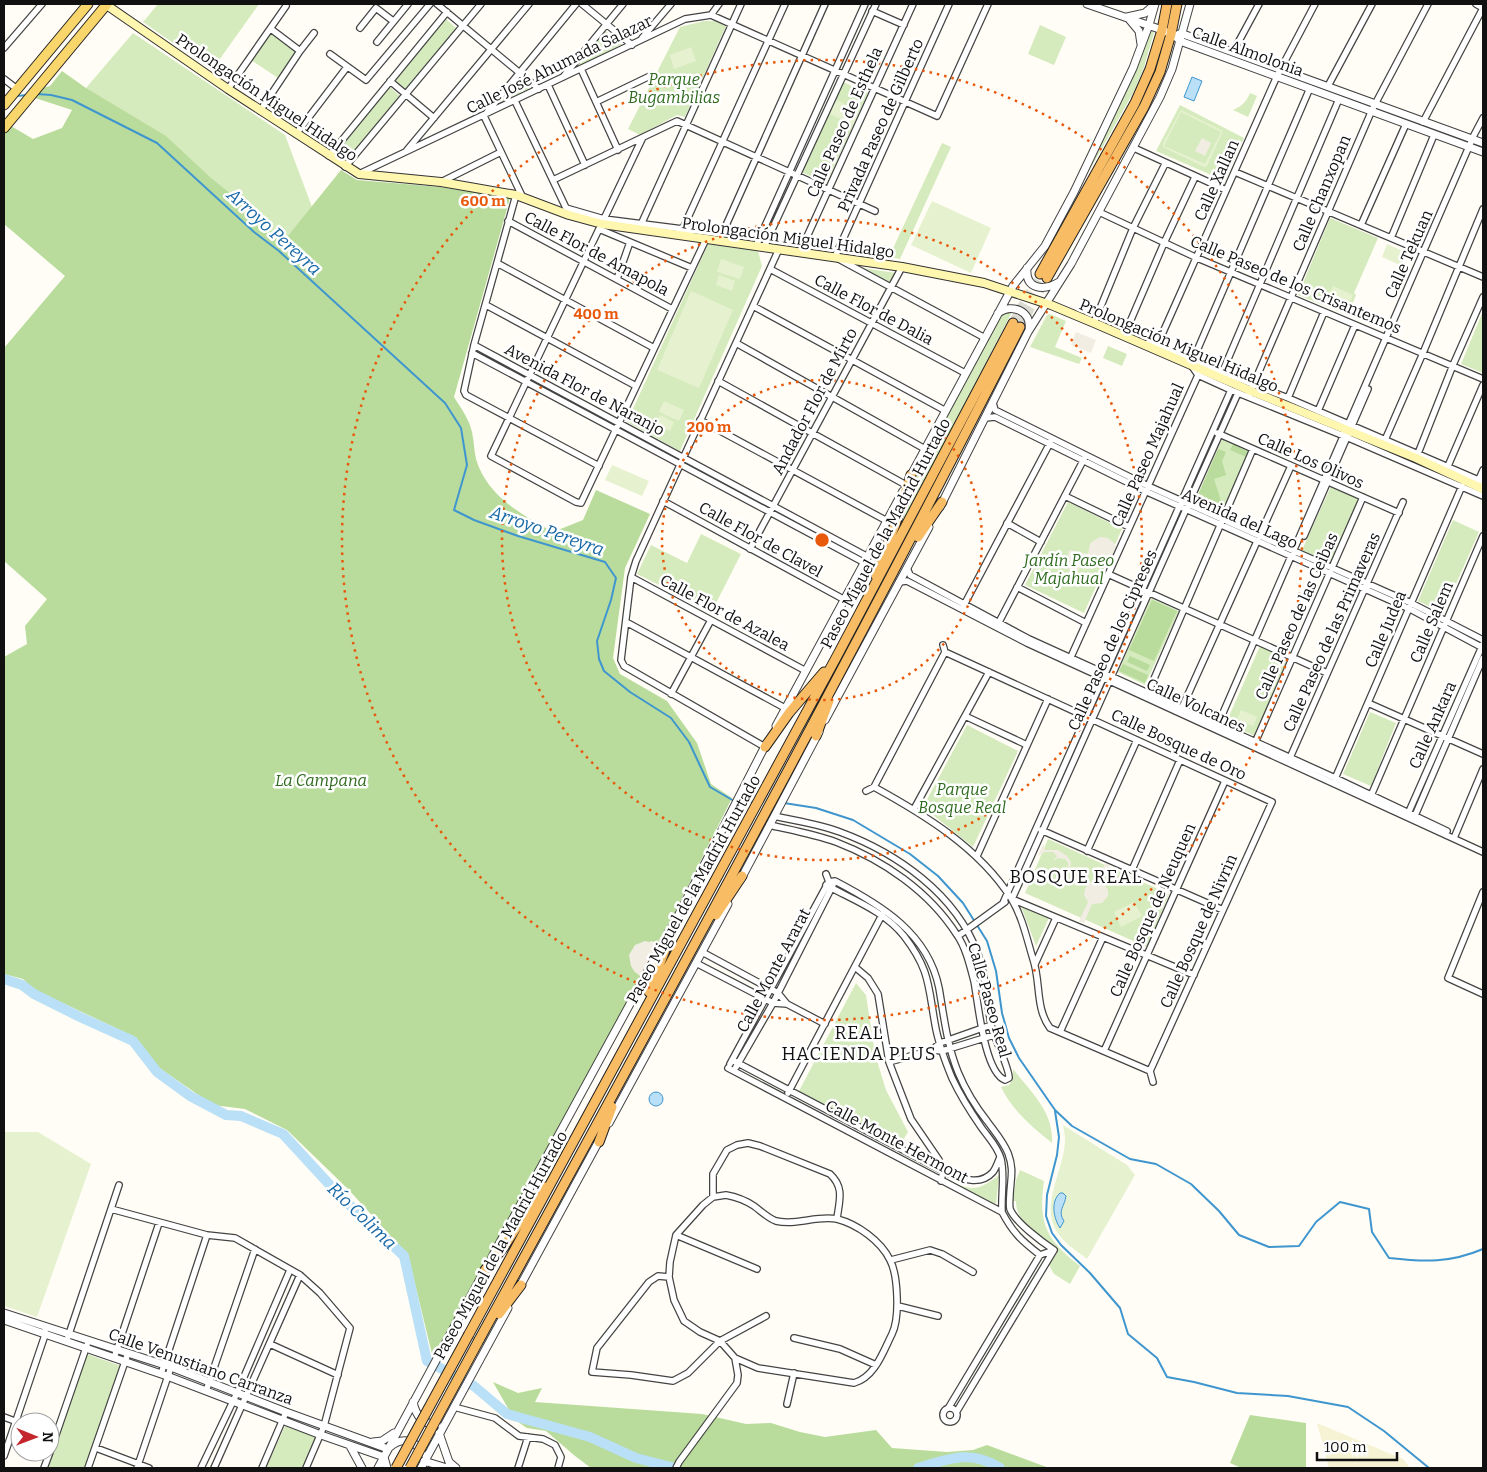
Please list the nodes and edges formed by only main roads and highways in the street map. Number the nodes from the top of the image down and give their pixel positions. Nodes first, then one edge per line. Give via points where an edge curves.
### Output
1 (88, 4) edge
2 (106, 4) edge
3 (1167, 4) edge
4 (1177, 4) edge
5 (4, 105) edge
6 (4, 128) edge
7 (911, 475) road end
8 (1483, 489) edge
9 (942, 502) road end
10 (903, 565) junction
11 (875, 585) junction
12 (837, 656) junction
13 (839, 672) junction
14 (816, 736) road end
15 (765, 747) road end
16 (742, 876) road end
17 (669, 933) road end
18 (689, 954) junction
19 (645, 1009) junction
20 (622, 1080) junction
21 (599, 1142) road end
22 (558, 1172) junction
23 (485, 1270) road end
24 (520, 1285) road end
25 (479, 1340) junction
26 (396, 1468) edge
27 (410, 1468) edge

1 - 5 main road
2 - 6 main road
2 - 8 main road, Prolongación Miguel Hidalgo via 228,90 359,174 441,182 519,196 602,224 681,232 706,239 720,238 984,283 1046,303 1156,348 1192,363 1199,372 1417,456
3 - 4 highway via 1150,69 1135,103 1044,276 1144,107 1173,34
7 - 11 highway via 877,570
9 - 10 highway
10 - 11 highway, Paseo Miguel de la Madrid Hurtado via 1020,327
10 - 13 highway, Paseo Miguel de la Madrid Hurtado
11 - 12 highway, Paseo Miguel de la Madrid Hurtado
12 - 15 highway
12 - 19 highway, Paseo Miguel de la Madrid Hurtado
13 - 14 highway
13 - 18 highway, Paseo Miguel de la Madrid Hurtado
16 - 18 highway
17 - 19 highway
18 - 20 highway, Paseo Miguel de la Madrid Hurtado
19 - 22 highway, Paseo Miguel de la Madrid Hurtado
20 - 21 highway
20 - 25 highway, Paseo Miguel de la Madrid Hurtado
22 - 23 highway
22 - 26 highway, Paseo Miguel de la Madrid Hurtado, bridge
24 - 25 highway
25 - 27 highway, Paseo Miguel de la Madrid Hurtado, bridge

